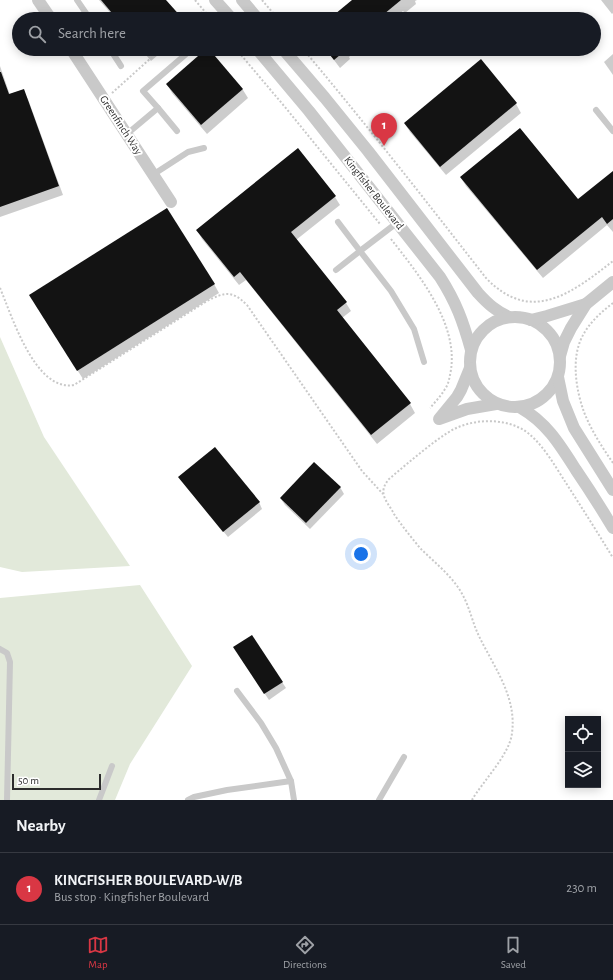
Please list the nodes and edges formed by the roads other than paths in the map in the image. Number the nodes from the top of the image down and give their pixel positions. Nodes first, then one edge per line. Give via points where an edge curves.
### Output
1 (38, 0) edge
2 (77, 0) edge
3 (215, 0) edge
4 (242, 0) edge
5 (46, 12) edge
6 (85, 12) edge
7 (226, 12) edge
8 (252, 12) edge
9 (76, 56) edge
10 (115, 56) edge
11 (184, 56) edge
12 (263, 56) edge
13 (289, 56) edge
14 (121, 66) dead end
15 (158, 108) junction
16 (596, 110) dead end
17 (177, 131) dead end
18 (613, 131) edge
19 (127, 134) junction
20 (204, 148) dead end
21 (154, 174) junction
22 (171, 202) dead end
23 (338, 222) dead end
24 (398, 222) junction
25 (360, 251) junction
26 (336, 270) dead end
27 (613, 282) edge
28 (586, 304) junction
29 (509, 317) junction
30 (531, 320) junction
31 (471, 350) junction
32 (560, 356) junction
33 (424, 362) dead end
34 (470, 368) junction
35 (558, 377) junction
36 (496, 404) junction
37 (521, 408) junction
38 (613, 490) edge
39 (613, 528) edge
40 (0, 649) edge
41 (237, 691) dead end
42 (404, 757) dead end
43 (112, 766) dead end
44 (291, 781) junction
45 (7, 800) edge
46 (100, 800) edge
47 (188, 800) edge
48 (294, 800) edge
49 (379, 800) edge

1 - 5 street
2 - 6 lane
3 - 7 street
4 - 8 street
9 - 19 street, Greenfinch Way
10 - 14 lane
11 - 15 lane via 143,90
12 - 24 street, Kingfisher Boulevard
13 - 29 street, Kingfisher Boulevard via 368,151 478,293 489,305
15 - 17 lane
15 - 19 lane
16 - 18 lane
19 - 21 street, Greenfinch Way
20 - 21 lane via 188,152
21 - 22 street, Greenfinch Way
23 - 25 lane
24 - 25 lane
24 - 31 street, Kingfisher Boulevard via 449,291 464,324
25 - 26 lane
25 - 33 lane via 391,291 414,329
27 - 28 street
28 - 30 street
28 - 32 street via 571,328
29 - 30 street
29 - 31 street via 490,324 475,340
30 - 32 street via 548,331
31 - 34 street
32 - 35 street
34 - 36 street via 481,393
34 - 36 street via 457,397 439,419 467,409
35 - 37 street via 551,390 540,400
35 - 38 street via 563,401 574,428
36 - 37 street
37 - 39 street via 545,426
40 - 45 lane via 7,653 10,662
41 - 44 lane via 276,748
42 - 49 lane
43 - 46 lane
44 - 47 lane via 227,790
44 - 48 lane

